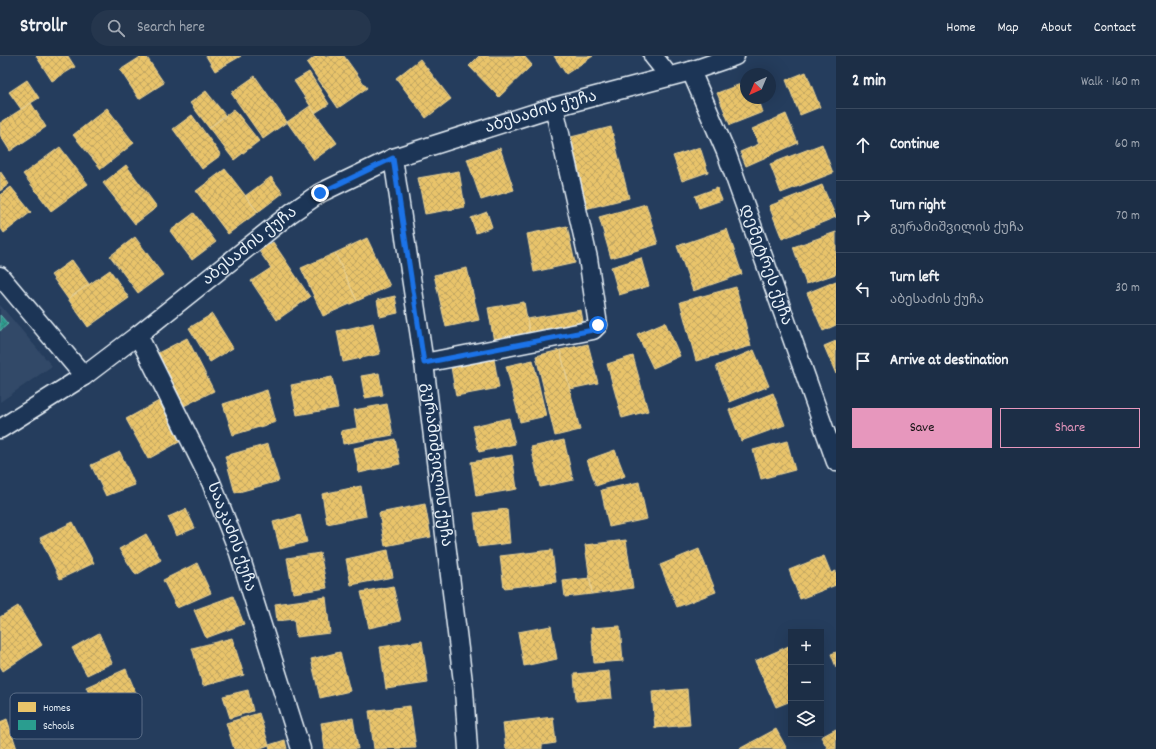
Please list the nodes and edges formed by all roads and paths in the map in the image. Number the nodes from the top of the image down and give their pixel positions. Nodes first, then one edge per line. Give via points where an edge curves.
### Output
1 (653, 56) edge
2 (735, 56) edge
3 (691, 71) junction
4 (669, 76) junction
5 (554, 107) junction
6 (393, 158) junction
7 (0, 276) edge
8 (138, 336) junction
9 (424, 363) junction
10 (84, 376) junction
11 (0, 429) edge
12 (836, 462) edge
13 (301, 749) edge
14 (468, 749) edge

1 - 4 street
2 - 3 street, აბესაძის ქუჩა
3 - 4 street, აბესაძის ქუჩა
3 - 12 street, დემეტრეს ქუჩა via 726,152
4 - 5 street, აბესაძის ქუჩა
5 - 6 street, აბესაძის ქუჩა
5 - 9 street via 588,258 598,325 593,330
6 - 8 street, აბესაძის ქუჩა via 320,193 291,213
6 - 9 street, გურამიშვილის ქუჩა
7 - 10 street
8 - 10 street, აბესაძის ქუჩა
8 - 13 street, სააკაძის ქუჩა via 211,482 239,553
9 - 14 street, გურამიშვილის ქუჩა via 464,690
10 - 11 street, აბესაძის ქუჩა

